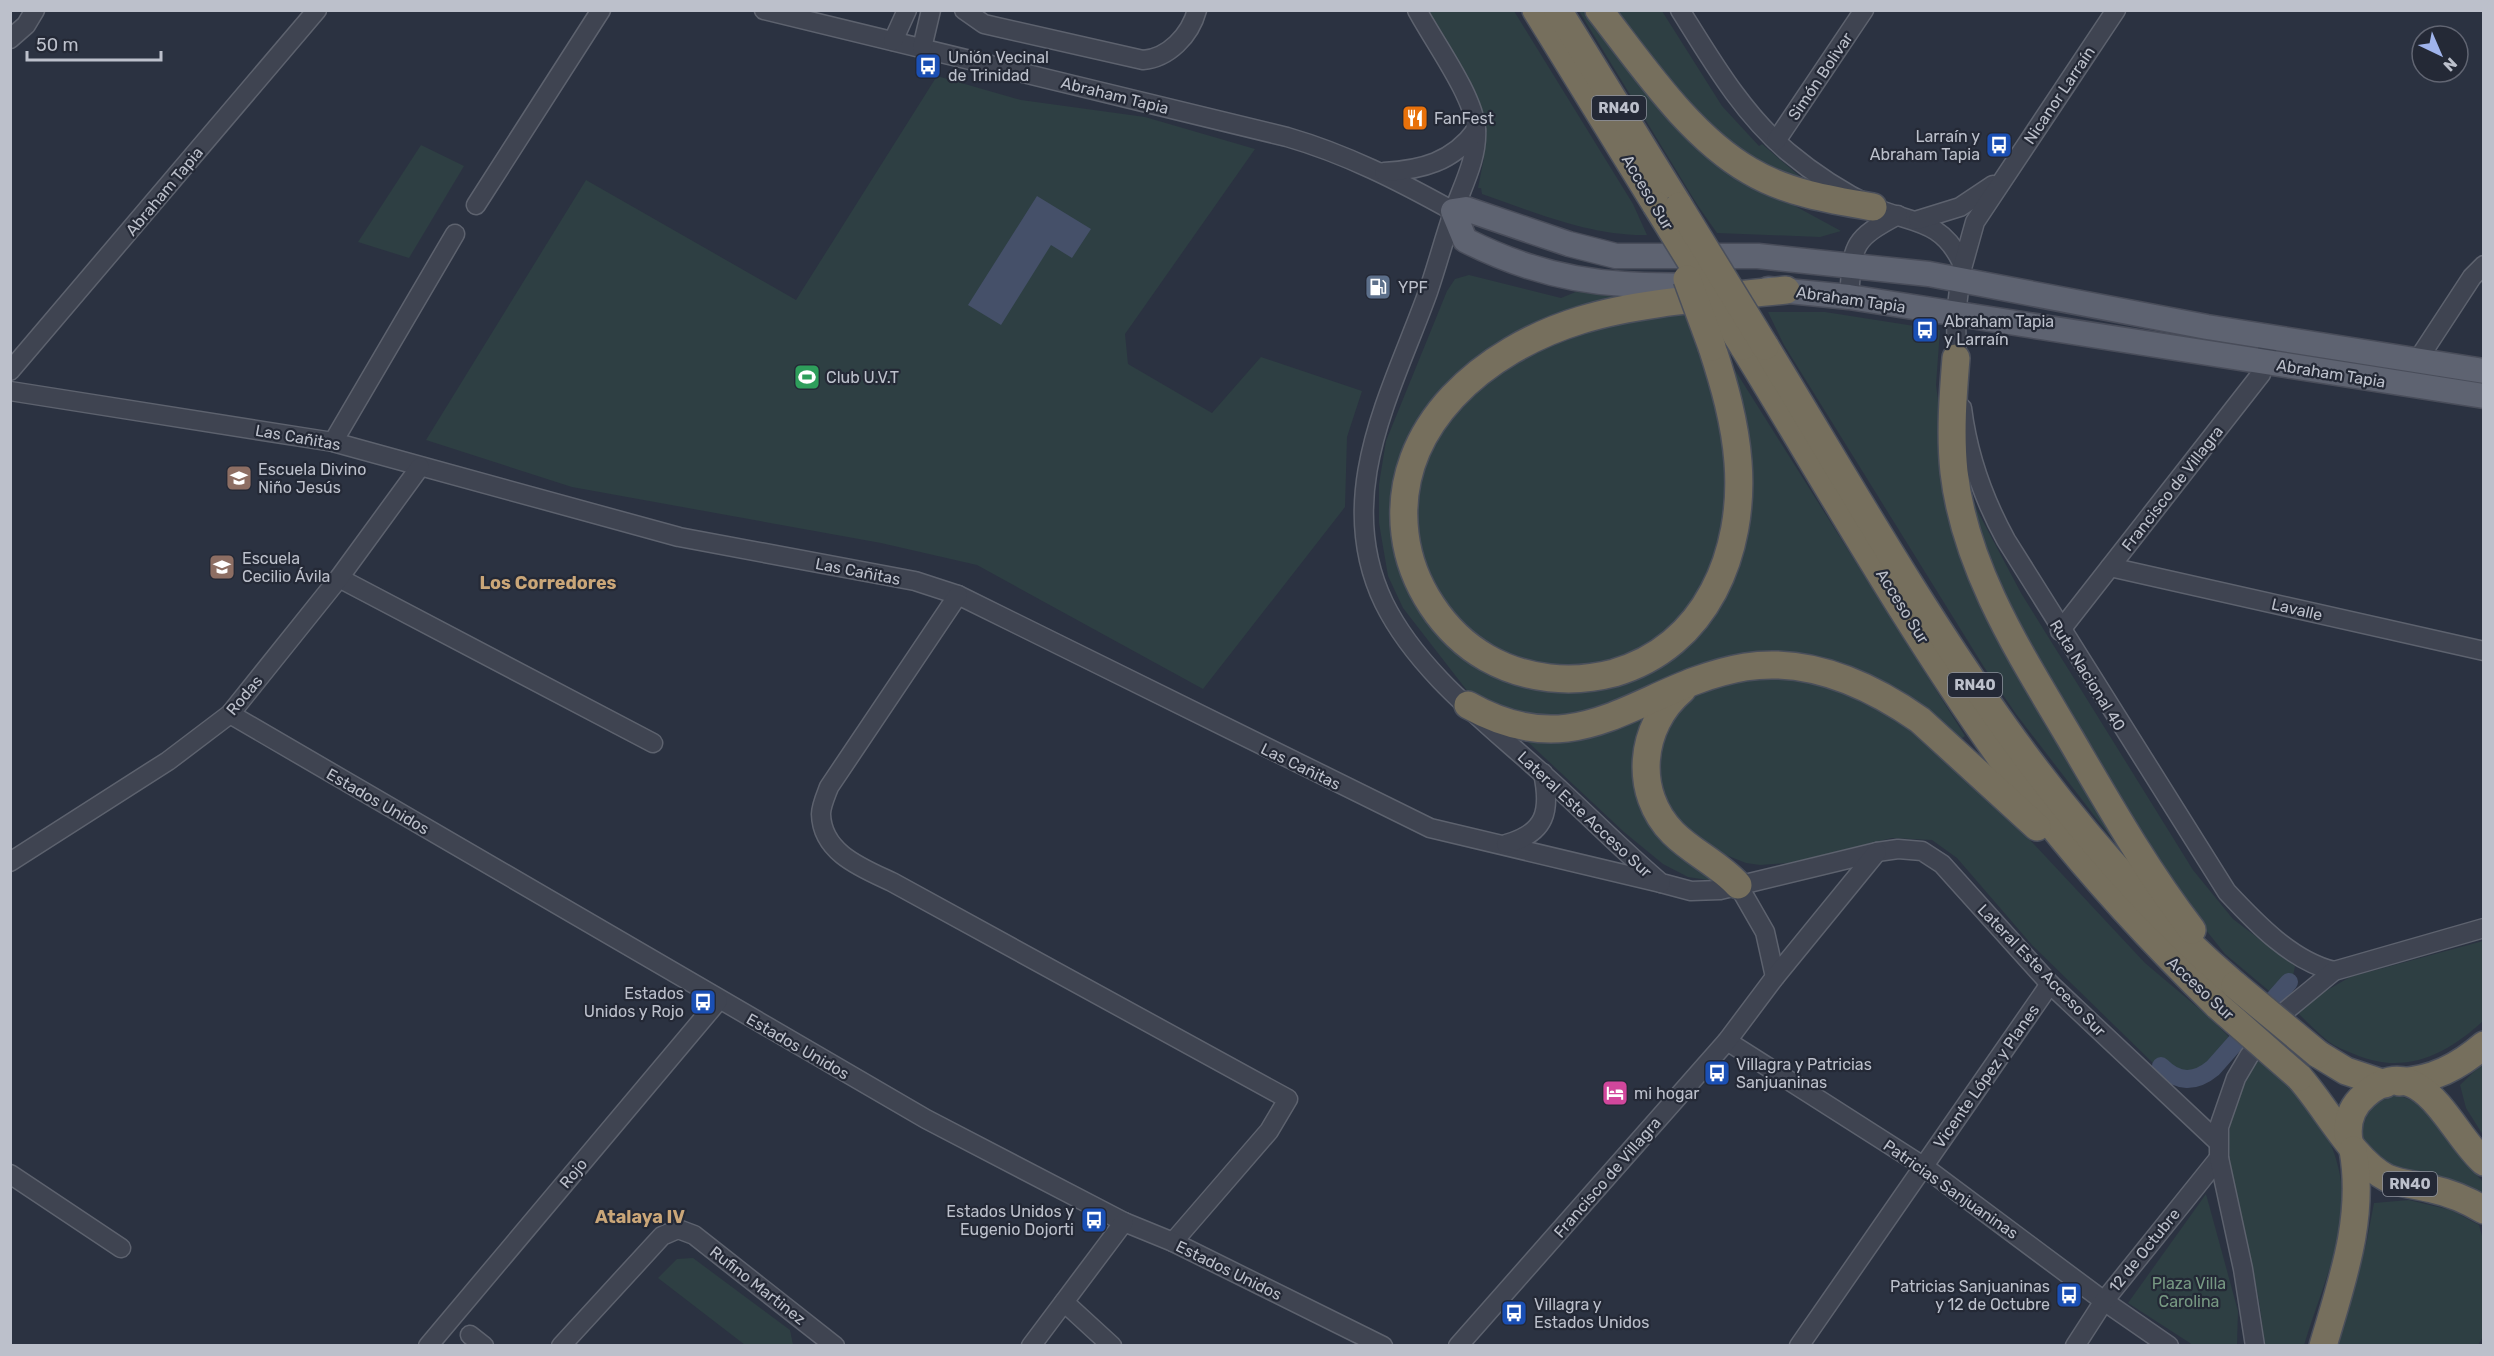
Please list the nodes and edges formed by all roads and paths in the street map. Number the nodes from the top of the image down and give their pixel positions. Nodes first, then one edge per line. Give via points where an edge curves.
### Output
1 (35, 10) edge
2 (317, 10) edge
3 (601, 10) edge
4 (764, 10) edge
5 (907, 10) edge
6 (931, 10) edge
7 (964, 10) edge
8 (1197, 10) edge
9 (1417, 10) edge
10 (1536, 10) edge
11 (1558, 10) edge
12 (1599, 10) edge
13 (1680, 10) edge
14 (1864, 10) edge
15 (2116, 10) edge
16 (10, 39) edge
17 (893, 41) junction
18 (921, 48) junction
19 (1476, 130) junction
20 (1776, 141) junction
21 (1380, 172) junction
22 (2002, 179) junction
23 (476, 205) dead end
24 (1453, 211) junction
25 (1667, 211) junction
26 (1886, 211) junction
27 (1918, 220) junction
28 (455, 234) dead end
29 (1466, 240) junction
30 (1616, 256) junction
31 (1438, 261) junction
32 (2484, 265) edge
33 (1851, 267) junction
34 (1961, 272) junction
35 (1786, 290) junction
36 (1849, 297) junction
37 (1956, 315) junction
38 (2270, 338) junction
39 (1754, 346) junction
40 (1956, 358) junction
41 (2417, 361) junction
42 (2264, 362) junction
43 (10, 371) edge
44 (2484, 371) edge
45 (10, 391) edge
46 (2484, 396) edge
47 (333, 442) junction
48 (420, 467) junction
49 (2110, 567) junction
50 (339, 578) junction
51 (958, 595) junction
52 (2060, 631) junction
53 (2484, 651) edge
54 (1690, 683) junction
55 (1468, 705) junction
56 (230, 714) junction
57 (653, 743) dead end
58 (1543, 773) junction
59 (1506, 844) junction
60 (1877, 852) junction
61 (10, 862) edge
62 (1661, 884) junction
63 (1738, 885) junction
64 (2136, 925) junction
65 (2481, 930) edge
66 (2334, 971) junction
67 (1774, 976) junction
68 (2050, 984) junction
69 (2235, 985) junction
70 (718, 1001) junction
71 (1727, 1041) junction
72 (2484, 1045) edge
73 (2391, 1083) junction
74 (2351, 1145) junction
75 (2218, 1150) junction
76 (2484, 1162) edge
77 (1923, 1166) junction
78 (10, 1174) edge
79 (2484, 1210) edge
80 (1124, 1222) junction
81 (1173, 1242) junction
82 (121, 1248) dead end
83 (2104, 1300) junction
84 (1064, 1302) junction
85 (816, 1340) edge
86 (428, 1346) edge
87 (561, 1346) edge
88 (835, 1346) edge
89 (1031, 1346) edge
90 (1112, 1346) edge
91 (1383, 1346) edge
92 (1458, 1346) edge
93 (1799, 1346) edge
94 (2075, 1346) edge
95 (2169, 1346) edge
96 (2255, 1346) edge
97 (2323, 1346) edge

1 - 16 street
2 - 43 street, Abraham Tapia
3 - 23 street
4 - 17 street, Abraham Tapia
5 - 17 street
6 - 18 street
7 - 8 street via 984,24 1143,60 1168,53
9 - 19 street, Lateral Este Acceso Sur via 1470,105
10 - 25 highway, Acceso Sur / RN40
11 - 25 highway, Acceso Sur / RN40
12 - 26 highway via 1660,89 1705,135 1750,171 1788,188
13 - 20 street via 1740,103
14 - 20 street, Simón Bolivar
15 - 22 street, Nicanor Larraín
17 - 18 street, Abraham Tapia
18 - 21 street, Abraham Tapia via 1287,137 1329,149
19 - 21 street via 1465,144 1440,161 1414,170
19 - 24 street, Lateral Este Acceso Sur via 1469,169
20 - 26 street via 1819,174
21 - 24 street, Abraham Tapia
22 - 27 street, Nicanor Larraín via 1960,207
22 - 34 street, Nicanor Larraín via 1975,222
24 - 29 main road
24 - 30 main road, Abraham Tapia via 1466,209
24 - 31 street, Lateral Este Acceso Sur
25 - 35 highway, bridge via 1712,347 1732,418 1739,479 1735,535 1715,593 1678,637 1647,659 1624,669 1581,679 1560,679 1521,673 1487,658 1460,638 1436,611 1418,580 1406,544 1406,487 1415,453 1434,418 1450,399 1498,359 1582,319 1675,303
25 - 39 highway, Acceso Sur / RN40, bridge
26 - 27 street
26 - 33 street via 1858,241
27 - 34 street via 1952,246
28 - 47 street
29 - 30 main road via 1481,235 1495,237 1560,257
29 - 31 street
29 - 35 main road, Abraham Tapia via 1532,268 1563,276 1626,285
30 - 33 main road, Abraham Tapia via 1758,256
31 - 55 street, Lateral Este Acceso Sur via 1372,441 1364,496 1366,529 1376,581 1394,621
32 - 41 street
33 - 34 main road, Abraham Tapia
33 - 36 street
34 - 37 street, Nicanor Larraín
34 - 38 main road, Abraham Tapia
35 - 36 main road, Abraham Tapia
36 - 37 main road, Abraham Tapia
37 - 40 street, Ruta Nacional 40
37 - 42 main road, Abraham Tapia
38 - 41 main road, Abraham Tapia
38 - 42 street, Francisco de Villagra
39 - 64 highway, Acceso Sur / RN40 via 1903,607 2003,760
39 - 69 highway, Acceso Sur / RN40 via 2019,749 2121,874 2184,940
40 - 52 street, Ruta Nacional 40 via 1964,425 1982,490 2006,540
40 - 69 highway via 1954,473 1974,549 1997,610 2143,859
41 - 44 main road, Abraham Tapia
42 - 46 main road, Abraham Tapia
42 - 49 street, Francisco de Villagra via 2262,374
45 - 47 street, Las Cañitas
47 - 48 street, Las Cañitas
48 - 50 street, Rodas
48 - 51 street, Las Cañitas via 679,537 915,581
49 - 52 street, Francisco de Villagra
49 - 53 street, Lavalle
50 - 56 street, Rodas
50 - 57 street
51 - 59 street, Las Cañitas via 1430,828
51 - 81 street via 829,787 821,812 824,831 852,863 1288,1099 1269,1131
52 - 66 street, Ruta Nacional 40 via 2227,892 2277,939 2310,962
54 - 55 highway via 1611,719 1576,728 1539,728 1505,722
54 - 63 highway via 1667,706 1652,732 1647,750 1647,786 1672,832 1721,867
54 - 64 highway via 1747,667 1784,666 1832,675 1890,701 1947,742
55 - 58 street, Lateral Este Acceso Sur
56 - 61 street, Rodas via 168,761
56 - 70 street, Estados Unidos
58 - 59 street via 1547,803 1541,823 1528,836
58 - 62 street, Lateral Este Acceso Sur
59 - 62 street, Las Cañitas
60 - 63 street, Lateral Este Acceso Sur
60 - 67 street, Francisco de Villagra
60 - 68 street, Lateral Este Acceso Sur via 1910,849 1934,857
62 - 63 street, Lateral Este Acceso Sur via 1704,891
63 - 67 street via 1765,932
64 - 74 highway, Acceso Sur / RN40, bridge via 2218,1006 2299,1077
65 - 66 street
66 - 75 street via 2283,1013 2249,1056 2226,1102
67 - 71 street, Francisco de Villagra
68 - 75 street, Lateral Este Acceso Sur
68 - 77 street, Vicente López y Planes
69 - 73 highway, Acceso Sur / RN40, bridge via 2318,1054 2346,1071
70 - 80 street, Estados Unidos via 926,1119
70 - 86 street, Rojo
71 - 77 street, Patricias Sanjuaninas
71 - 92 street, Francisco de Villagra
72 - 73 highway via 2449,1070 2426,1079
73 - 74 highway via 2363,1096 2354,1108 2349,1120
73 - 76 highway, Acceso Sur / RN40 via 2416,1085 2433,1097 2465,1143
74 - 79 highway, Acceso Sur / RN40 via 2370,1167 2389,1179 2449,1193
74 - 97 highway via 2357,1194 2354,1232
75 - 83 street, 12 de Octubre
75 - 96 street
77 - 83 street, Patricias Sanjuaninas
77 - 93 street, Vicente López y Planes
78 - 82 street
80 - 81 street, Estados Unidos
80 - 84 street
81 - 91 street, Estados Unidos
83 - 94 street, 12 de Octubre
83 - 95 street, Patricias Sanjuaninas
84 - 89 street
84 - 90 street
85 - 87 street, Rufino Martinez via 694,1235 678,1229 662,1236
85 - 88 street, Rufino Martinez

